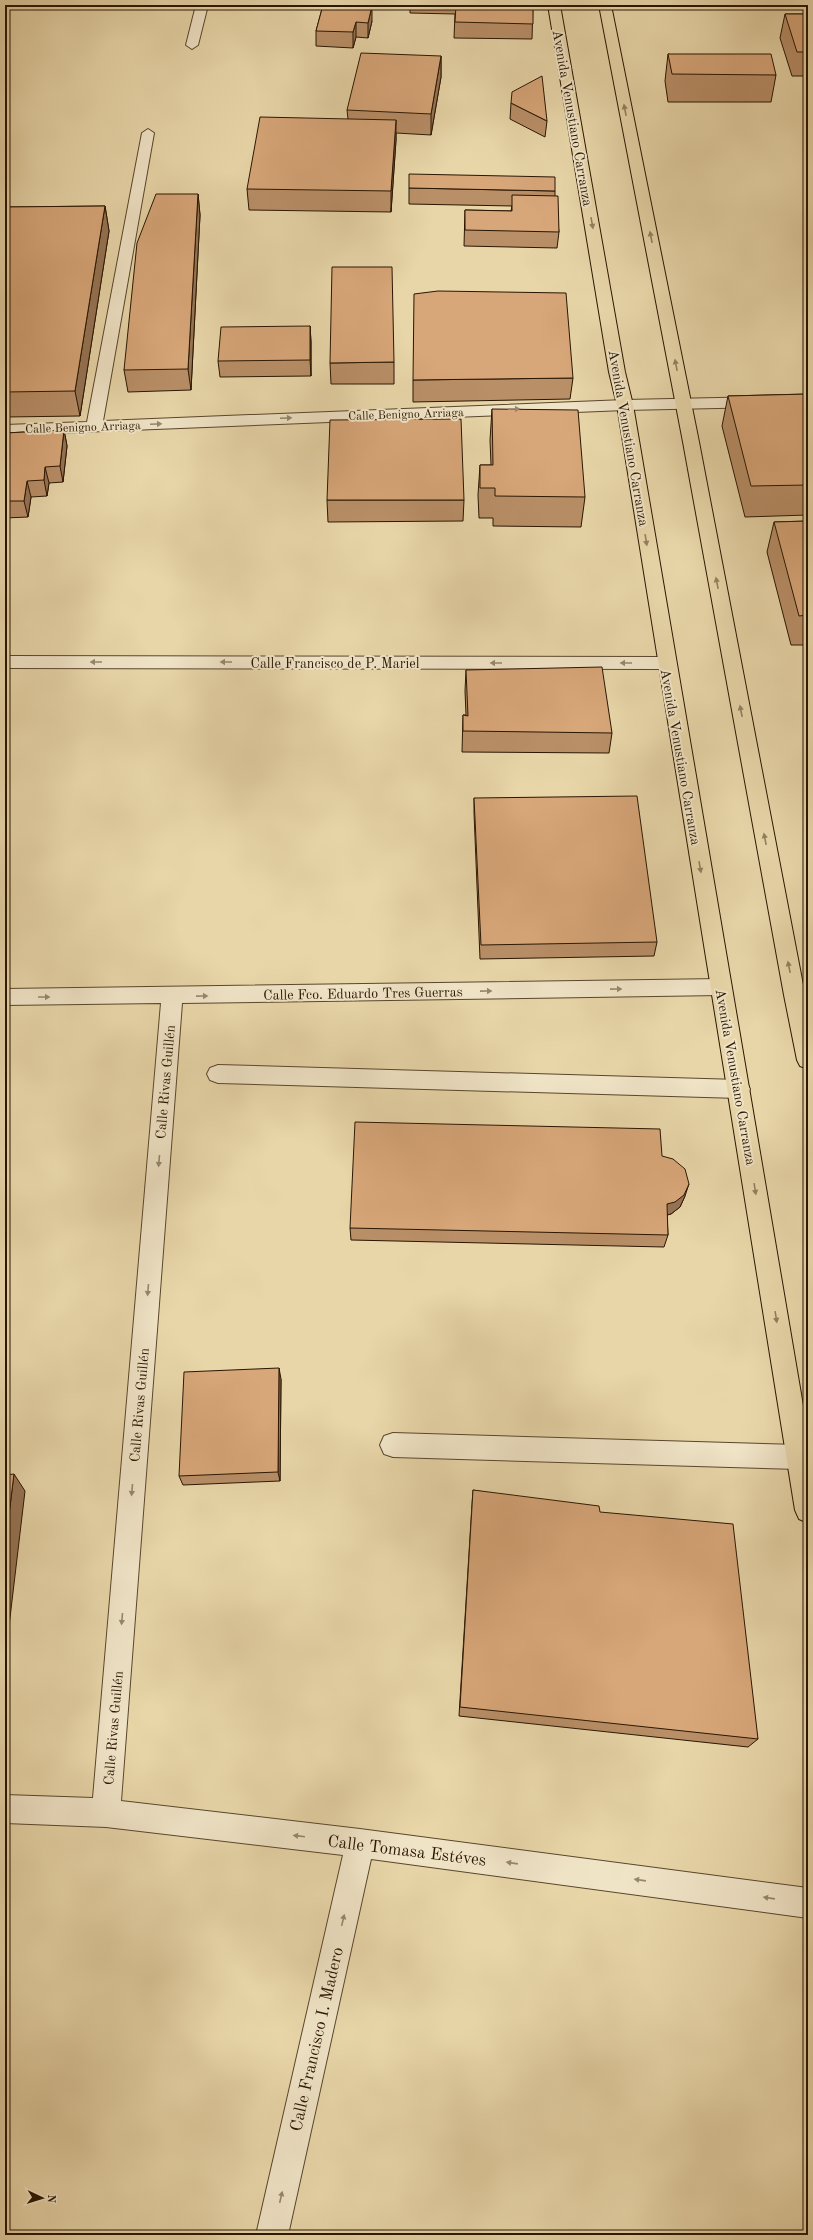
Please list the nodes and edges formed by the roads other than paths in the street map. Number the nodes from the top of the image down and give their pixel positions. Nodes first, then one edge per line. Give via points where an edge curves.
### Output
1 (202, 5) edge
2 (554, 5) edge
3 (605, 5) edge
4 (192, 45) dead end
5 (148, 134) dead end
6 (808, 401) edge
7 (683, 403) junction
8 (625, 405) junction
9 (94, 426) junction
10 (5, 430) edge
11 (5, 662) edge
12 (665, 663) junction
13 (721, 987) junction
14 (801, 995) edge
15 (172, 996) junction
16 (5, 997) edge
17 (808, 1060) edge
18 (218, 1074) dead end
19 (739, 1089) junction
20 (393, 1445) dead end
21 (799, 1457) junction
22 (808, 1510) edge
23 (5, 1809) edge
24 (106, 1813) junction
25 (360, 1843) junction
26 (808, 1903) edge
27 (272, 2235) edge

1 - 4 street
2 -> 8 main road, Avenida Venustiano Carranza via 617,372
7 -> 3 main road
5 - 9 street
6 - 7 street, Calle Benigno Arriaga
7 - 8 street, Calle Benigno Arriaga
14 -> 7 main road
9 -> 8 street, Calle Benigno Arriaga
8 -> 12 main road, Avenida Venustiano Carranza
9 - 10 street, Calle Benigno Arriaga
12 -> 11 street, Calle Francisco de P. Mariel
12 -> 13 main road, Avenida Venustiano Carranza
15 -> 13 street, Calle Fco. Eduardo Tres Guerras
13 - 19 main road, Avenida Venustiano Carranza
14 - 17 main road
16 -> 15 street, Calle Fco. Eduardo Tres Guerras
15 -> 24 street, Calle Rivas Guillén
18 - 19 street
19 -> 21 main road, Avenida Venustiano Carranza
20 - 21 street
21 - 22 main road, Avenida Venustiano Carranza
23 - 24 street, Calle Tomasa Estéves
25 -> 24 street, Calle Tomasa Estéves
26 -> 25 street, Calle Tomasa Estéves
27 -> 25 street, Calle Francisco I. Madero

